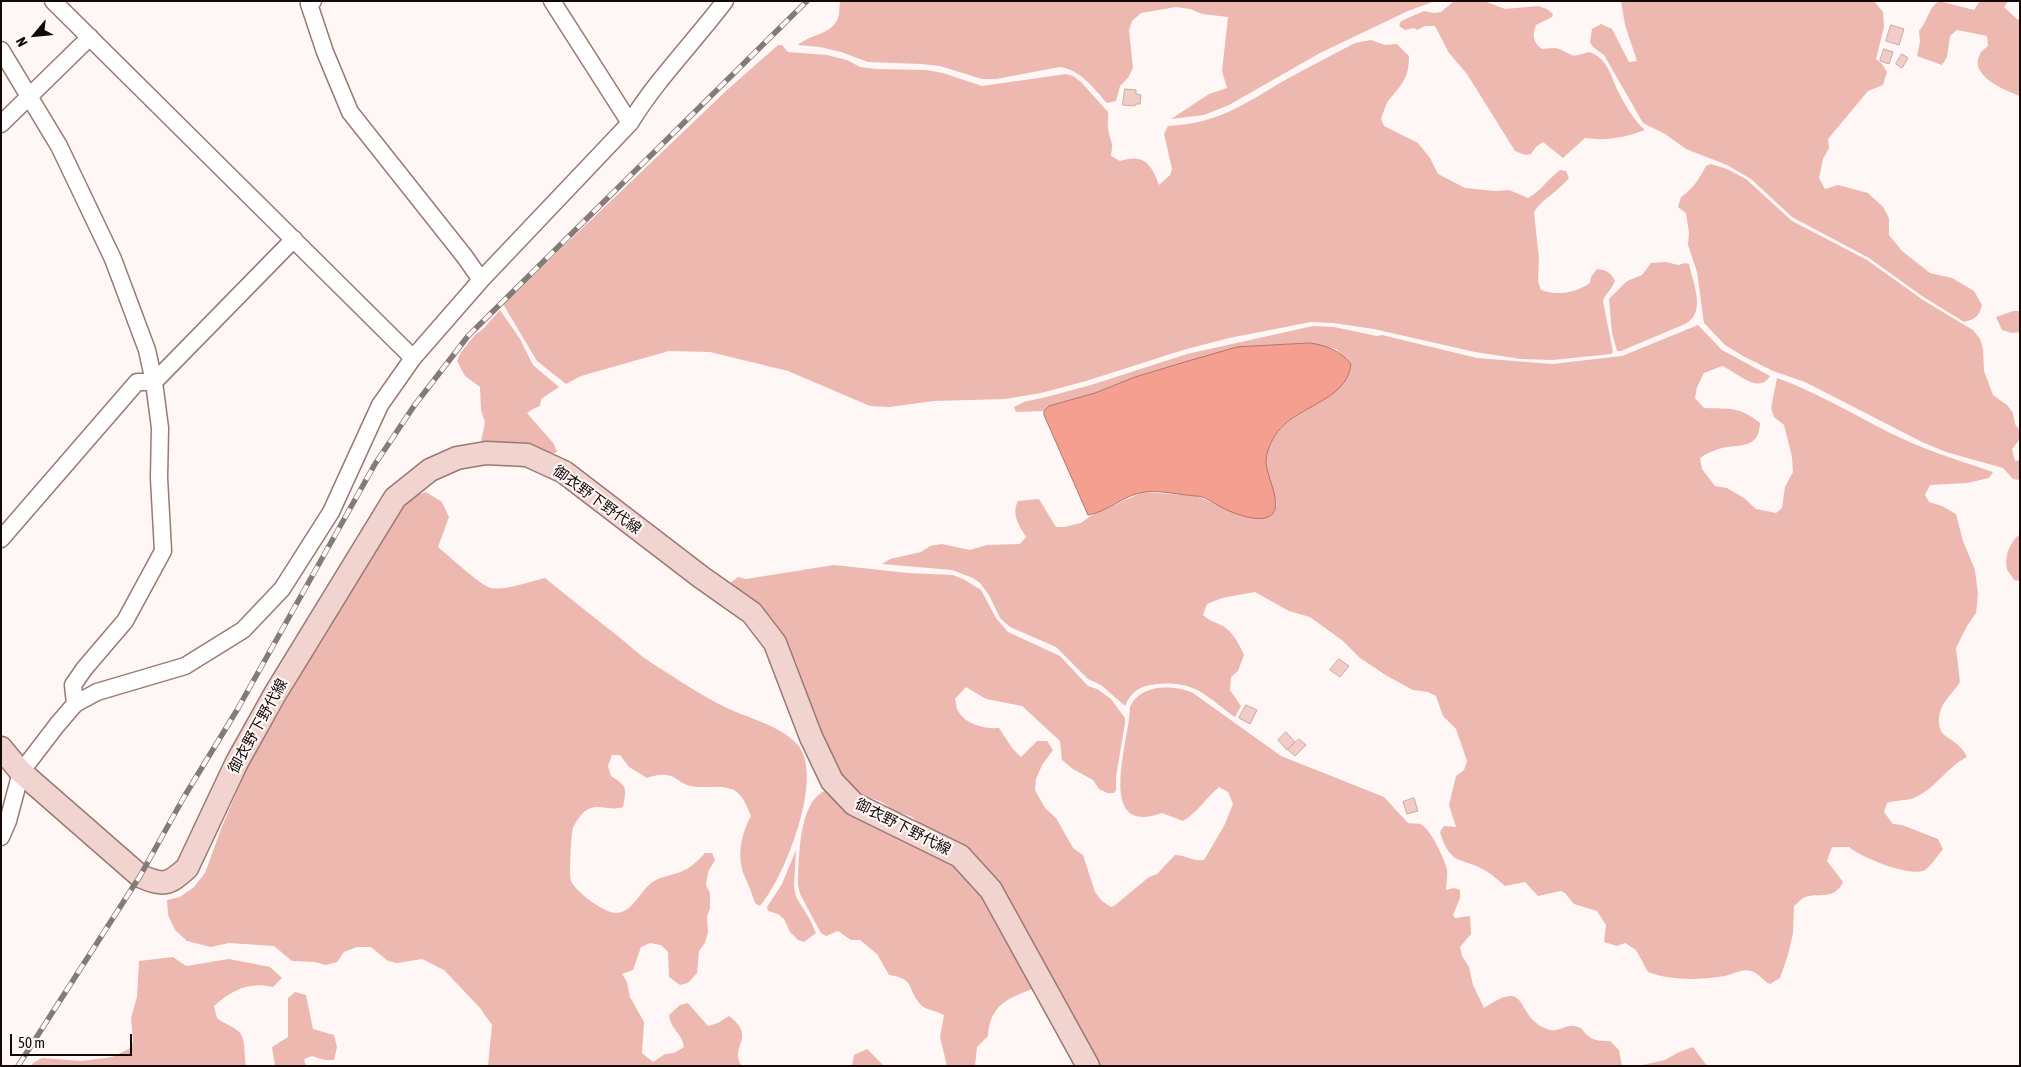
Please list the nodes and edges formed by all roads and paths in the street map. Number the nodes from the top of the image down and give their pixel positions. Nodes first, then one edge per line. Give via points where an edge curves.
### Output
1 (53, 1) edge
2 (552, 1) edge
3 (726, 1) edge
4 (309, 2) edge
5 (90, 37) junction
6 (1, 50) edge
7 (28, 96) junction
8 (630, 123) junction
9 (1, 124) edge
10 (294, 240) junction
11 (481, 280) junction
12 (413, 358) junction
13 (154, 382) junction
14 (1, 539) edge
15 (75, 704) junction
16 (1, 748) edge
17 (21, 772) junction
18 (1, 836) edge
19 (1088, 1066) edge

1 - 5 street
2 - 8 street
3 - 8 street via 647,96
4 - 11 street via 324,52 350,112
5 - 7 street
5 - 10 street
6 - 7 street
7 - 9 street
7 - 13 street via 58,146 113,259 148,350
8 - 11 street
10 - 12 street
10 - 13 street
11 - 12 street
12 - 15 street via 380,405 331,512 282,589 243,630 185,666 97,692
13 - 14 street via 137,382
13 - 15 street via 160,428 163,551 125,621 73,685
15 - 17 street
16 - 17 main road, 御衣野下野代線
17 - 18 street via 8,822
17 - 19 main road, 御衣野下野代線 via 140,876 156,882 172,881 187,868 237,762 275,694 395,498 430,470 457,458 486,453 527,455 564,472 752,613 775,644 810,737 832,781 854,804 960,856 991,890

